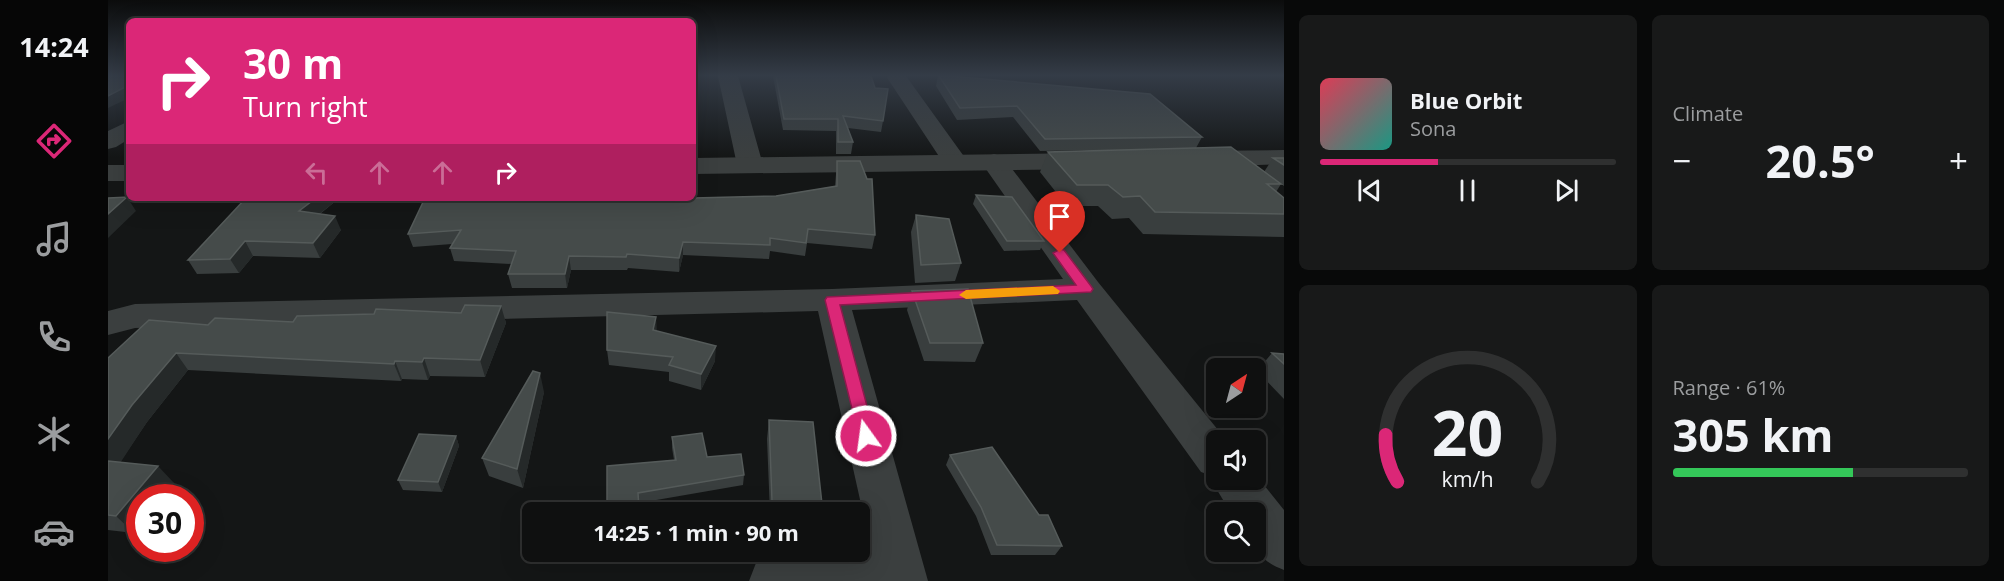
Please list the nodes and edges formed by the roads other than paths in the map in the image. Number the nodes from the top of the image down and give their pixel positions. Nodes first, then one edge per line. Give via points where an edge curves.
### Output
1 (735, 103) edge
2 (915, 103) edge
3 (126, 130) edge
4 (108, 142) edge
5 (1284, 157) edge
6 (1226, 158) junction
7 (1180, 159) edge
8 (1110, 160) edge
9 (955, 162) junction
10 (994, 162) junction
11 (750, 165) junction
12 (696, 166) edge
13 (108, 173) edge
14 (126, 173) edge
15 (1259, 183) edge
16 (1086, 289) junction
17 (832, 300) junction
18 (108, 323) edge
19 (1206, 446) edge
20 (1241, 490) edge
21 (1284, 547) edge
22 (902, 576) edge
23 (774, 581) edge

1 - 11 street
2 - 9 street
3 - 4 street
5 - 6 street
6 - 7 street
6 - 15 street
8 - 10 street
9 - 10 street
9 - 11 street
10 - 16 street
11 - 12 street
13 - 14 street
16 - 17 street
16 - 19 street
17 - 18 street via 135,316
17 - 22 street
20 - 21 street
22 - 23 street

